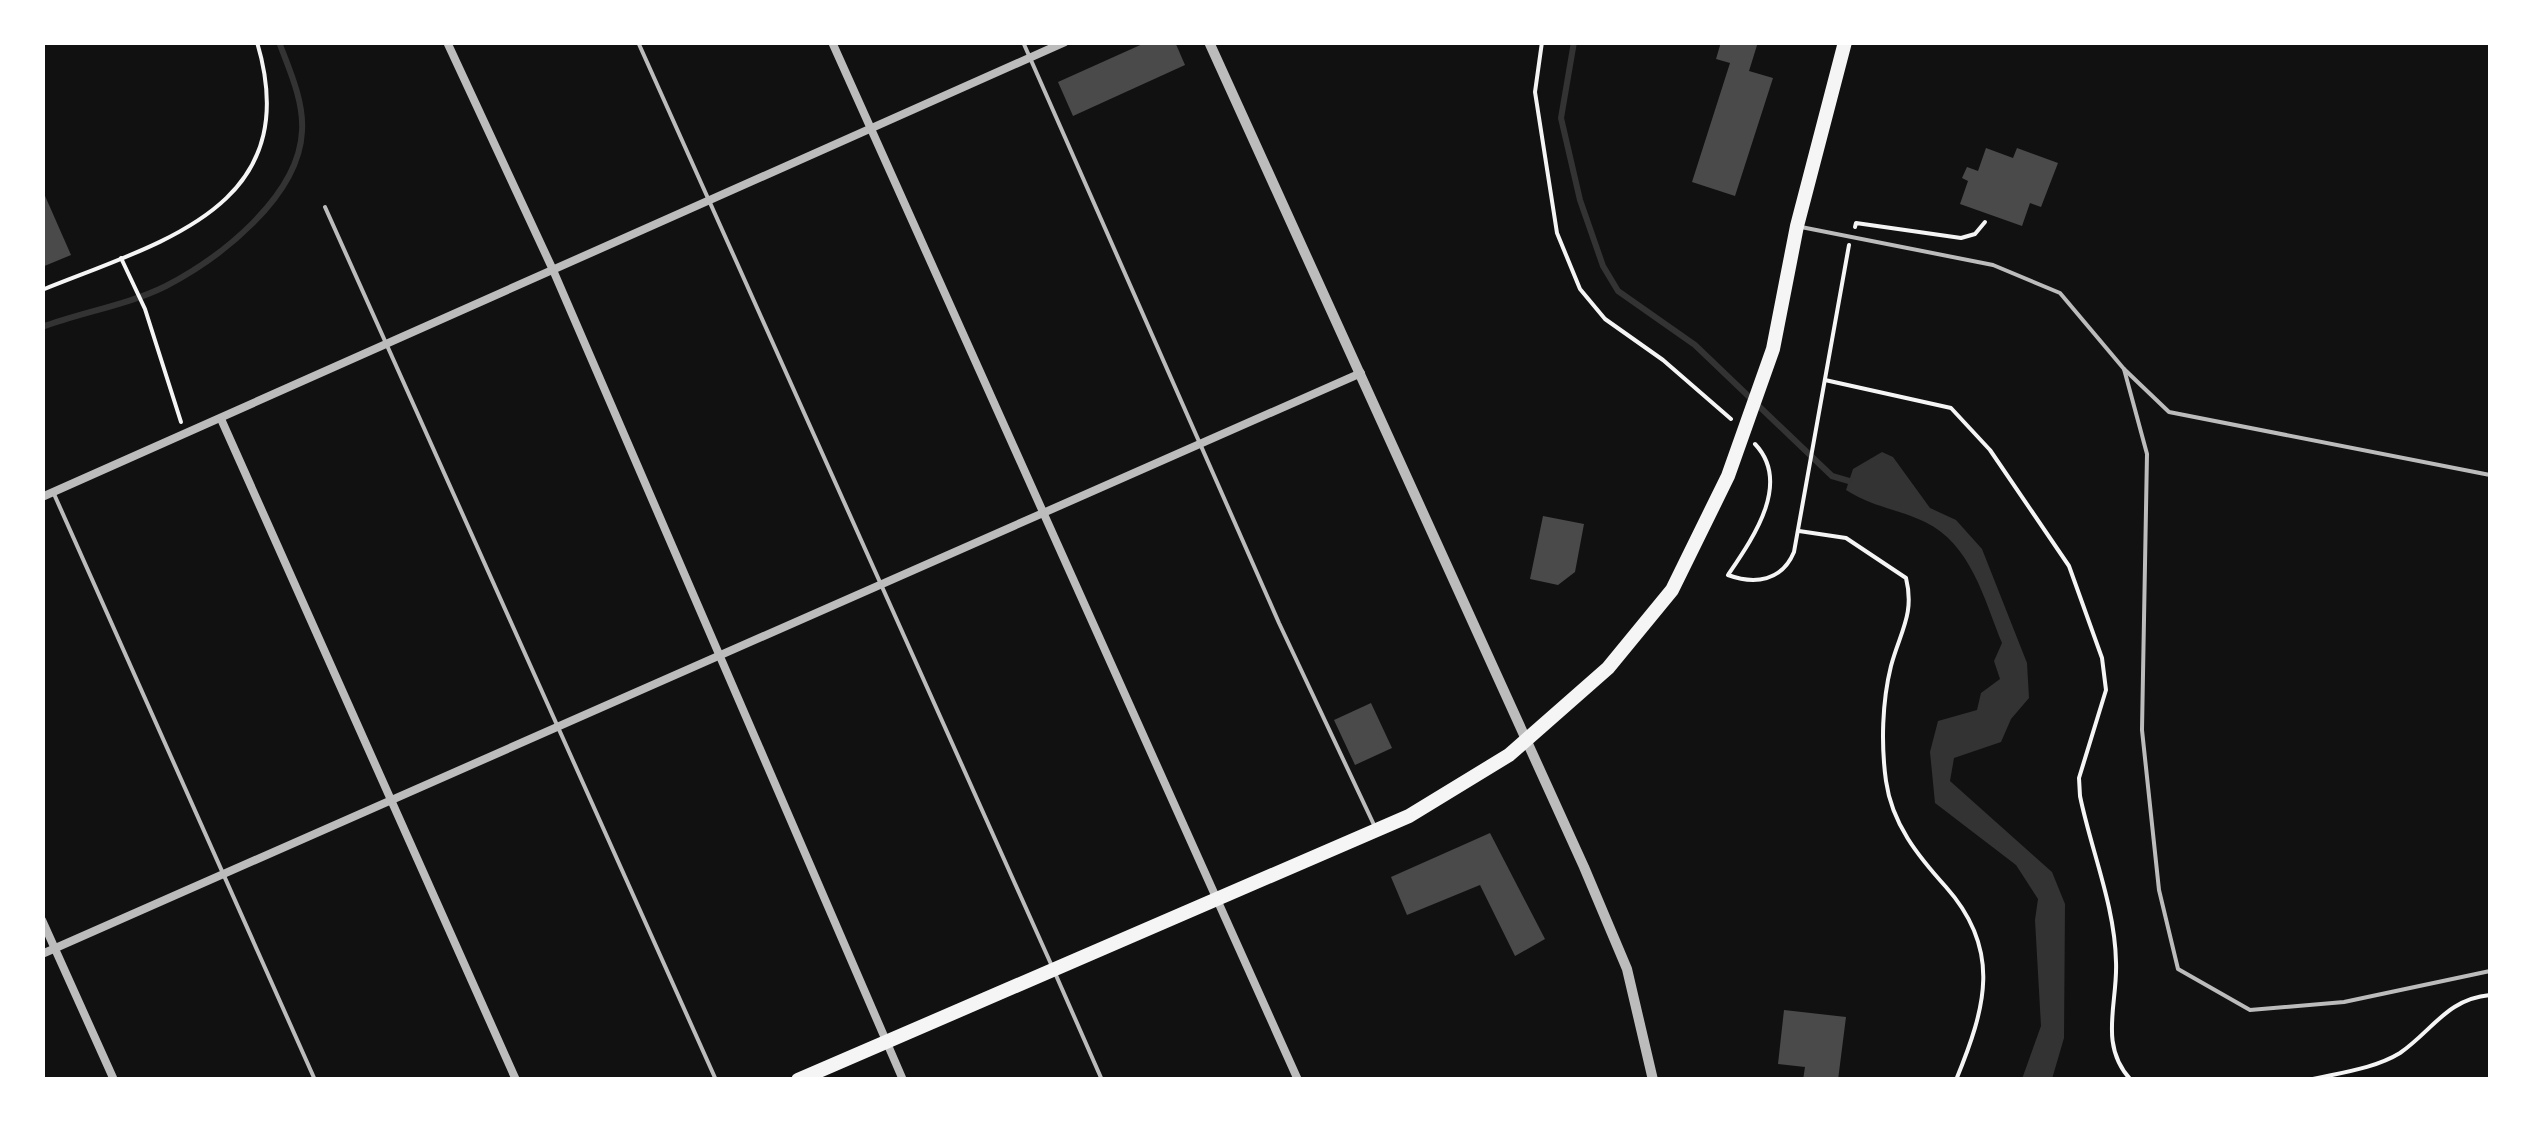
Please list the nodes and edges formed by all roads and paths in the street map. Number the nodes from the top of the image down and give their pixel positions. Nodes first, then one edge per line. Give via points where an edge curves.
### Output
1 (257, 42) edge
2 (447, 42) edge
3 (638, 42) edge
4 (832, 42) edge
5 (1023, 42) edge
6 (1065, 42) edge
7 (1209, 42) edge
8 (1542, 42) edge
9 (1845, 42) edge
10 (1030, 58) junction
11 (870, 128) junction
12 (709, 201) junction
13 (325, 206) dead end
14 (1985, 222) dead end
15 (1796, 226) junction
16 (1852, 238) junction
17 (122, 258) junction
18 (553, 270) junction
19 (42, 290) edge
20 (390, 343) junction
21 (2124, 369) junction
22 (1361, 373) junction
23 (1825, 380) junction
24 (221, 419) junction
25 (1732, 420) dead end
26 (180, 422) dead end
27 (1744, 433) dead end
28 (1200, 442) junction
29 (2490, 476) edge
30 (54, 492) junction
31 (42, 497) edge
32 (1041, 511) junction
33 (1799, 531) junction
34 (882, 582) junction
35 (719, 655) junction
36 (559, 727) junction
37 (1528, 739) junction
38 (390, 799) junction
39 (1378, 831) junction
40 (222, 874) junction
41 (1217, 898) junction
42 (42, 920) edge
43 (55, 948) junction
44 (42, 954) edge
45 (1053, 968) junction
46 (2490, 971) edge
47 (2490, 995) edge
48 (885, 1041) junction
49 (114, 1080) edge
50 (314, 1080) edge
51 (516, 1080) edge
52 (716, 1080) edge
53 (798, 1080) edge
54 (903, 1080) edge
55 (1102, 1080) edge
56 (1298, 1080) edge
57 (1653, 1080) edge
58 (1956, 1080) edge
59 (2131, 1080) edge
60 (2309, 1080) edge

1 - 17 path via 270,98 250,172 196,226
2 - 18 street
3 - 12 lane
4 - 11 street
5 - 10 lane
6 - 10 street
7 - 22 street
8 - 25 path via 1535,92 1558,233 1580,289 1605,319
9 - 15 highway
10 - 11 street
10 - 28 lane
11 - 12 street
11 - 32 street
12 - 18 street
12 - 34 lane
13 - 20 lane
14 - 16 path via 1975,234 1949,238 1856,222
15 - 16 lane
15 - 37 highway via 1772,349 1728,476 1672,590 1598,677
16 - 21 lane via 1994,265 2060,293
16 - 23 path
17 - 19 path
17 - 26 path
18 - 20 street
18 - 35 street
20 - 24 street
20 - 36 lane
21 - 29 lane via 2170,412
21 - 46 lane via 2147,454 2142,730 2159,890 2178,969 2250,1010 2344,1002
22 - 28 street
22 - 37 street
23 - 33 path
23 - 59 path via 1951,408 1990,450 2069,566 2102,658 2106,690 2079,778 2080,796 2114,932 2113,1046
24 - 30 street
24 - 38 street
27 - 33 path via 1768,458 1773,484 1728,575 1751,582 1778,574 1789,564
28 - 32 street
28 - 39 lane
30 - 31 street
30 - 40 lane
32 - 34 street
32 - 41 street
33 - 58 path via 1846,538 1906,578 1912,602 1891,664 1886,786 1908,843 1967,912 1985,961 1978,1016
34 - 35 street
34 - 45 lane
35 - 36 street
35 - 48 street
36 - 38 street
36 - 52 lane
37 - 39 highway via 1460,787
37 - 57 street via 1627,969
38 - 40 street
38 - 51 street
39 - 41 highway
40 - 43 street
40 - 50 lane
41 - 45 highway
41 - 56 street
42 - 43 street
43 - 44 street
43 - 49 street
45 - 48 highway
45 - 55 lane
47 - 60 path via 2456,1002 2380,1063
48 - 53 highway
48 - 54 street

